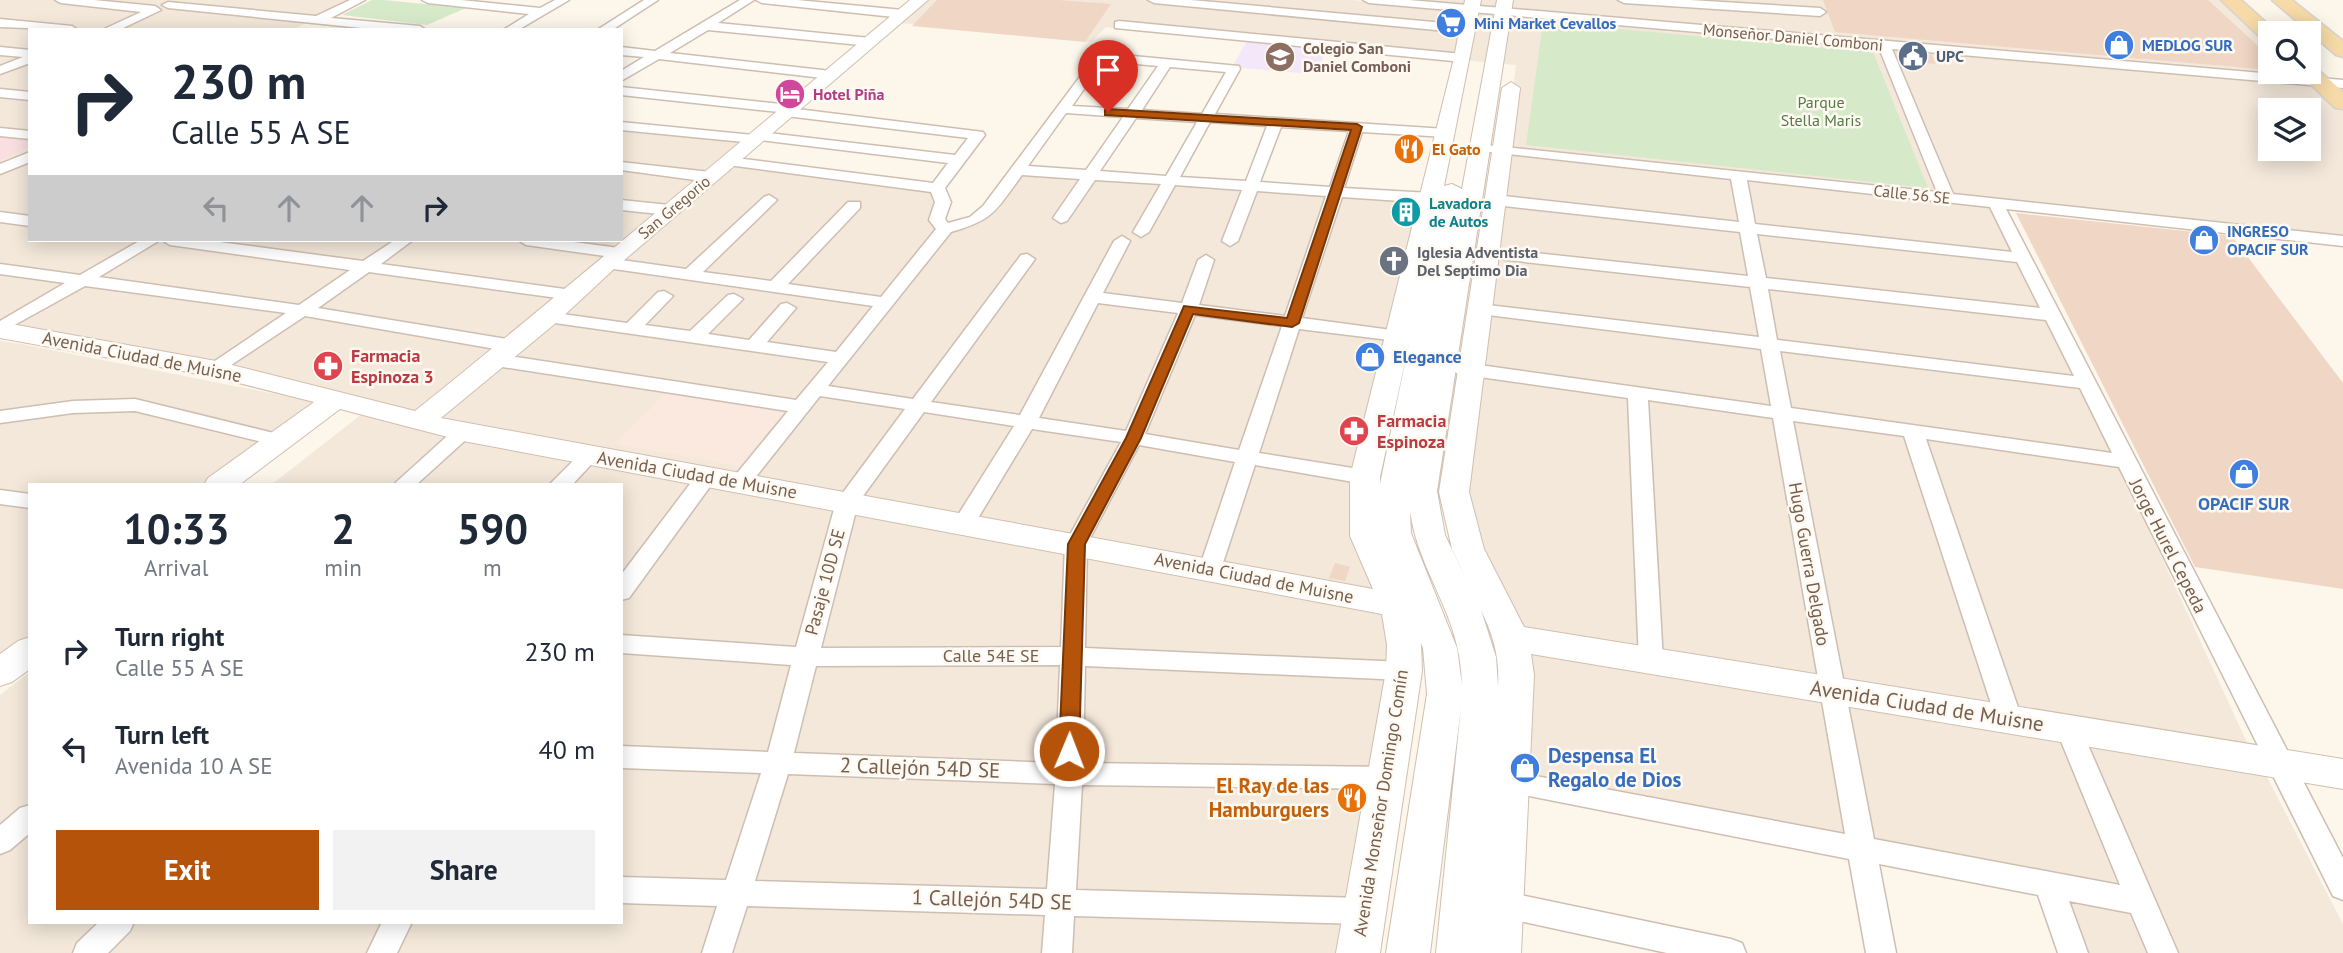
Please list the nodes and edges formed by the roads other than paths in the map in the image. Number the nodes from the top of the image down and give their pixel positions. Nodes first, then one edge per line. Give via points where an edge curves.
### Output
1 (61, 0) edge
2 (181, 0) edge
3 (359, 0) edge
4 (428, 0) edge
5 (563, 0) edge
6 (652, 0) edge
7 (748, 0) edge
8 (762, 0) edge
9 (920, 0) edge
10 (1154, 0) edge
11 (1369, 0) edge
12 (1624, 0) edge
13 (2230, 0) edge
14 (2254, 0) edge
15 (2281, 0) edge
16 (2308, 0) edge
17 (1404, 2) edge
18 (1668, 2) edge
19 (168, 5) junction
20 (1818, 6) edge
21 (155, 10) junction
22 (544, 12) junction
23 (1498, 13) edge
24 (903, 14) junction
25 (320, 19) junction
26 (1217, 20) junction
27 (2278, 21) edge
28 (0, 23) edge
29 (1119, 25) dead end
30 (2258, 25) edge
31 (707, 26) junction
32 (1671, 26) junction
33 (51, 28) edge
34 (113, 28) edge
35 (301, 28) edge
36 (401, 28) edge
37 (513, 28) edge
38 (606, 28) edge
39 (2343, 28) edge
40 (1331, 31) junction
41 (1830, 40) junction
42 (870, 42) junction
43 (1884, 45) junction
44 (0, 51) edge
45 (623, 51) edge
46 (2343, 51) edge
47 (657, 55) junction
48 (1463, 58) junction
49 (2321, 58) edge
50 (27, 60) edge
51 (1166, 64) junction
52 (1, 70) edge
53 (2258, 73) edge
54 (831, 75) junction
55 (2343, 76) edge
56 (623, 77) edge
57 (2321, 79) edge
58 (2321, 83) edge
59 (2343, 84) edge
60 (623, 91) edge
61 (0, 93) edge
62 (28, 96) edge
63 (2343, 103) edge
64 (1061, 109) junction
65 (788, 111) junction
66 (1132, 114) junction
67 (1206, 118) junction
68 (1276, 122) junction
69 (623, 126) edge
70 (1357, 127) junction
71 (0, 132) edge
72 (1446, 132) junction
73 (28, 135) edge
74 (756, 137) junction
75 (1491, 148) junction
76 (28, 157) edge
77 (958, 160) junction
78 (729, 161) junction
79 (623, 166) edge
80 (1016, 170) junction
81 (0, 171) edge
82 (28, 175) edge
83 (1090, 175) junction
84 (1738, 175) junction
85 (710, 177) junction
86 (1171, 180) junction
87 (1253, 185) junction
88 (937, 188) junction
89 (1335, 191) junction
90 (1430, 198) junction
91 (1947, 198) junction
92 (769, 200) dead end
93 (1495, 200) junction
94 (1996, 204) junction
95 (623, 205) edge
96 (854, 205) dead end
97 (670, 210) junction
98 (0, 217) edge
99 (1061, 218) dead end
100 (28, 221) edge
101 (1747, 228) junction
102 (945, 229) junction
103 (1141, 232) dead end
104 (1122, 241) dead end
105 (1230, 241) dead end
106 (2343, 241) edge
107 (148, 242) edge
108 (184, 242) edge
109 (401, 242) edge
110 (536, 242) edge
111 (1489, 253) junction
112 (613, 258) junction
113 (2022, 258) junction
114 (1027, 259) dead end
115 (1206, 260) dead end
116 (366, 268) junction
117 (0, 269) edge
118 (689, 276) junction
119 (82, 280) junction
120 (1758, 283) junction
121 (775, 287) junction
122 (572, 295) junction
123 (664, 296) dead end
124 (1095, 297) junction
125 (734, 299) dead end
126 (886, 303) junction
127 (787, 308) dead end
128 (1189, 309) junction
129 (1480, 309) junction
130 (300, 310) junction
131 (2052, 316) junction
132 (548, 317) junction
133 (1292, 323) junction
134 (632, 327) junction
135 (6, 332) edge
136 (696, 336) junction
137 (1411, 337) junction
138 (1769, 344) junction
139 (754, 345) junction
140 (504, 353) junction
141 (842, 358) junction
142 (1458, 368) junction
143 (216, 369) junction
144 (2087, 383) junction
145 (816, 390) junction
146 (1639, 394) junction
147 (341, 403) junction
148 (802, 407) junction
149 (915, 407) junction
150 (1782, 414) junction
151 (0, 417) edge
152 (420, 421) junction
153 (1027, 423) junction
154 (463, 432) junction
155 (1913, 432) junction
156 (1133, 438) junction
157 (279, 440) junction
158 (589, 456) junction
159 (1249, 456) junction
160 (2124, 461) junction
161 (706, 477) junction
162 (1365, 477) junction
163 (222, 483) edge
164 (246, 483) edge
165 (405, 483) edge
166 (561, 483) edge
167 (740, 483) junction
168 (0, 497) edge
169 (28, 501) edge
170 (847, 502) junction
171 (964, 523) junction
172 (1076, 544) junction
173 (1210, 569) junction
174 (623, 589) edge
175 (1396, 605) junction
176 (28, 630) edge
177 (1512, 638) junction
178 (623, 644) edge
179 (0, 651) edge
180 (28, 652) edge
181 (1071, 656) junction
182 (804, 657) junction
183 (1651, 661) junction
184 (1404, 671) junction
185 (0, 673) edge
186 (1833, 690) junction
187 (2009, 719) junction
188 (2069, 729) junction
189 (623, 757) edge
190 (778, 763) junction
191 (2280, 764) junction
192 (1069, 774) junction
193 (2343, 774) edge
194 (1388, 778) junction
195 (1509, 782) junction
196 (28, 818) edge
197 (0, 842) edge
198 (1862, 849) junction
199 (2049, 885) junction
200 (2343, 887) edge
201 (623, 890) edge
202 (734, 893) junction
203 (1060, 902) junction
204 (2142, 902) junction
205 (1502, 904) junction
206 (1363, 911) junction
207 (117, 924) edge
208 (396, 924) edge
209 (88, 953) edge
210 (382, 953) edge
211 (718, 953) edge
212 (1057, 953) edge
213 (1358, 953) edge
214 (1408, 953) edge
215 (1458, 953) edge
216 (1499, 953) edge
217 (1731, 953) edge
218 (1881, 953) edge
219 (2073, 953) edge
220 (2163, 953) edge

1 - 21 street
2 - 19 street
3 - 25 street
4 - 22 street
5 - 22 street
6 - 38 street
7 - 31 street
8 - 24 street
9 - 24 main road, San Gregorio
10 - 26 street
11 - 17 street, Monseñor Daniel Comboni
12 - 18 street
13 - 30 main road
14 - 27 main road
15 - 46 main road
16 - 39 main road
17 - 23 street, Monseñor Daniel Comboni
18 - 20 street
18 - 32 street
19 - 21 street
19 - 25 street
20 - 41 street
21 - 34 street
22 - 37 street
23 - 32 street, Monseñor Daniel Comboni
23 - 40 street
23 - 48 main road, Avenida Monseñor Domingo Comín
23 - 75 main road
23 - 137 main road, Avenida Monseñor Domingo Comín
24 - 42 main road, San Gregorio
25 - 35 street
25 - 36 street
26 - 29 street
26 - 40 street
26 - 40 street
28 - 33 street
31 - 42 street
31 - 47 street
32 - 41 street, Monseñor Daniel Comboni
40 - 48 street
41 - 43 street, Monseñor Daniel Comboni
42 - 54 main road, San Gregorio
43 - 53 street, Monseñor Daniel Comboni
43 - 91 street
44 - 50 street
45 - 47 street
47 - 54 street
47 - 56 street
48 - 72 main road, Avenida Monseñor Domingo Comín
49 - 55 main road
50 - 52 street
51 - 64 street via 1101,57
51 - 66 street
51 - 67 street via 1234,69
54 - 65 main road, San Gregorio
57 - 59 street, Monseñor Daniel Comboni
58 - 63 main road
60 - 65 street
61 - 62 street
64 - 66 street
64 - 80 street
65 - 74 main road, San Gregorio
65 - 77 street via 978,135
66 - 67 street
66 - 83 street
67 - 68 street
67 - 86 street
68 - 70 street
68 - 87 street
69 - 74 street
70 - 72 street
70 - 89 street
71 - 73 street
72 - 90 main road, Avenida Monseñor Domingo Comín
74 - 77 street
74 - 78 main road, San Gregorio
75 - 84 street, Calle 56 SE
75 - 93 main road
75 - 142 main road
76 - 81 street
77 - 88 street
78 - 85 main road, San Gregorio
78 - 88 street
79 - 85 street
80 - 83 street
80 - 102 street via 976,220
81 - 82 street
83 - 86 street
83 - 99 street
84 - 91 street, Calle 56 SE
84 - 101 street, Hugo Guerra Delgado
85 - 97 main road, San Gregorio
86 - 87 street
86 - 103 street
87 - 89 street
87 - 105 street
88 - 102 street via 943,202 937,220
89 - 90 street
89 - 133 street
90 - 137 main road, Avenida Monseñor Domingo Comín
91 - 94 street, Calle 56 SE
92 - 118 street
93 - 101 street
93 - 111 main road
94 - 106 street, Calle 56 SE
94 - 113 street, Jorge Hurel Cepeda
95 - 97 street
96 - 121 street
97 - 112 main road, San Gregorio
98 - 100 street
101 - 113 street
101 - 120 street, Hugo Guerra Delgado
102 - 126 street
104 - 124 street
107 - 119 street
108 - 116 street
109 - 116 street
110 - 112 street
111 - 120 street
111 - 129 main road
112 - 118 street
112 - 122 main road, San Gregorio
113 - 131 street, Jorge Hurel Cepeda
114 - 149 street, Pasaje 10D SE
115 - 128 street
116 - 122 street
116 - 130 street
117 - 119 street
118 - 121 street
119 - 130 street
119 - 135 street
120 - 131 street
120 - 138 street, Hugo Guerra Delgado
121 - 126 street
122 - 132 main road, San Gregorio
123 - 134 street
124 - 128 street
124 - 153 street
125 - 136 street
126 - 141 street
127 - 139 street
128 - 133 street
128 - 156 street
129 - 138 street
129 - 142 main road
130 - 140 street
130 - 143 street
131 - 144 street, Jorge Hurel Cepeda
132 - 134 street
132 - 140 main road, San Gregorio
133 - 137 street
133 - 159 street
134 - 136 street
135 - 143 main road, Avenida Ciudad de Muisne
136 - 139 street
137 - 162 main road, Avenida Monseñor Domingo Comín
137 - 214 main road, Avenida Monseñor Domingo Comín via 1394,489 1395,533 1440,648 1445,694
138 - 144 street
138 - 150 street, Hugo Guerra Delgado
139 - 141 street
140 - 148 street
140 - 152 main road, San Gregorio
141 - 145 street
142 - 146 street
142 - 177 main road via 1454,492 1468,549
142 - 215 main road via 1422,491 1429,534 1464,608 1479,657
143 - 147 main road, Avenida Ciudad de Muisne
144 - 160 street, Jorge Hurel Cepeda
145 - 148 street
145 - 149 street
146 - 150 street
146 - 183 street
147 - 152 main road, Avenida Ciudad de Muisne
147 - 157 main road
147 - 164 main road
148 - 167 street
149 - 153 street
149 - 170 street, Pasaje 10D SE
150 - 155 street
150 - 186 street, Hugo Guerra Delgado
151 - 157 street via 135,405
152 - 154 main road, Avenida Ciudad de Muisne
153 - 156 street
153 - 171 street
154 - 158 main road, Avenida Ciudad de Muisne
154 - 165 street
155 - 160 street
155 - 187 street
156 - 159 street
156 - 172 street
157 - 163 main road
158 - 161 main road, Avenida Ciudad de Muisne
158 - 166 street
159 - 162 street
159 - 173 street
160 - 191 street, Jorge Hurel Cepeda
161 - 167 main road, Avenida Ciudad de Muisne
161 - 174 street
162 - 175 main road, Avenida Monseñor Domingo Comín via 1366,536
167 - 170 main road, Avenida Ciudad de Muisne
168 - 169 street
170 - 171 main road, Avenida Ciudad de Muisne
170 - 182 street, Pasaje 10D SE
171 - 172 main road, Avenida Ciudad de Muisne
172 - 173 main road, Avenida Ciudad de Muisne
172 - 181 street
173 - 175 main road, Avenida Ciudad de Muisne
175 - 184 main road, Avenida Monseñor Domingo Comín
176 - 179 main road
177 - 183 main road, Avenida Ciudad de Muisne
177 - 195 main road via 1516,675
178 - 182 street, Calle 54E SE
180 - 185 main road
181 - 182 street, Calle 54E SE
181 - 184 street, Calle 54E SE
181 - 192 street
182 - 190 street, Pasaje 10D SE
183 - 186 main road, Avenida Ciudad de Muisne
184 - 194 main road, Avenida Monseñor Domingo Comín
186 - 187 main road, Avenida Ciudad de Muisne
186 - 198 street, Hugo Guerra Delgado
187 - 188 main road, Avenida Ciudad de Muisne
188 - 191 main road, Avenida Ciudad de Muisne
188 - 204 street
189 - 190 street, 2 Callejón 54D SE
190 - 192 street, 2 Callejón 54D SE
190 - 202 street, Pasaje 10D SE
191 - 193 main road, Avenida Ciudad de Muisne
191 - 200 street, Jorge Hurel Cepeda
192 - 194 street, 2 Callejón 54D SE
192 - 203 street
194 - 206 main road, Avenida Monseñor Domingo Comín
195 - 198 street
195 - 205 main road
196 - 197 street
198 - 199 street
198 - 218 street, Hugo Guerra Delgado
199 - 204 street
199 - 219 street
201 - 202 street, 1 Callejón 54D SE
202 - 203 street, 1 Callejón 54D SE
202 - 211 street, Pasaje 10D SE
203 - 206 street, 1 Callejón 54D SE
203 - 212 street
204 - 220 street
205 - 216 main road
205 - 217 street
206 - 213 main road, Avenida Monseñor Domingo Comín
207 - 209 street
208 - 210 street

